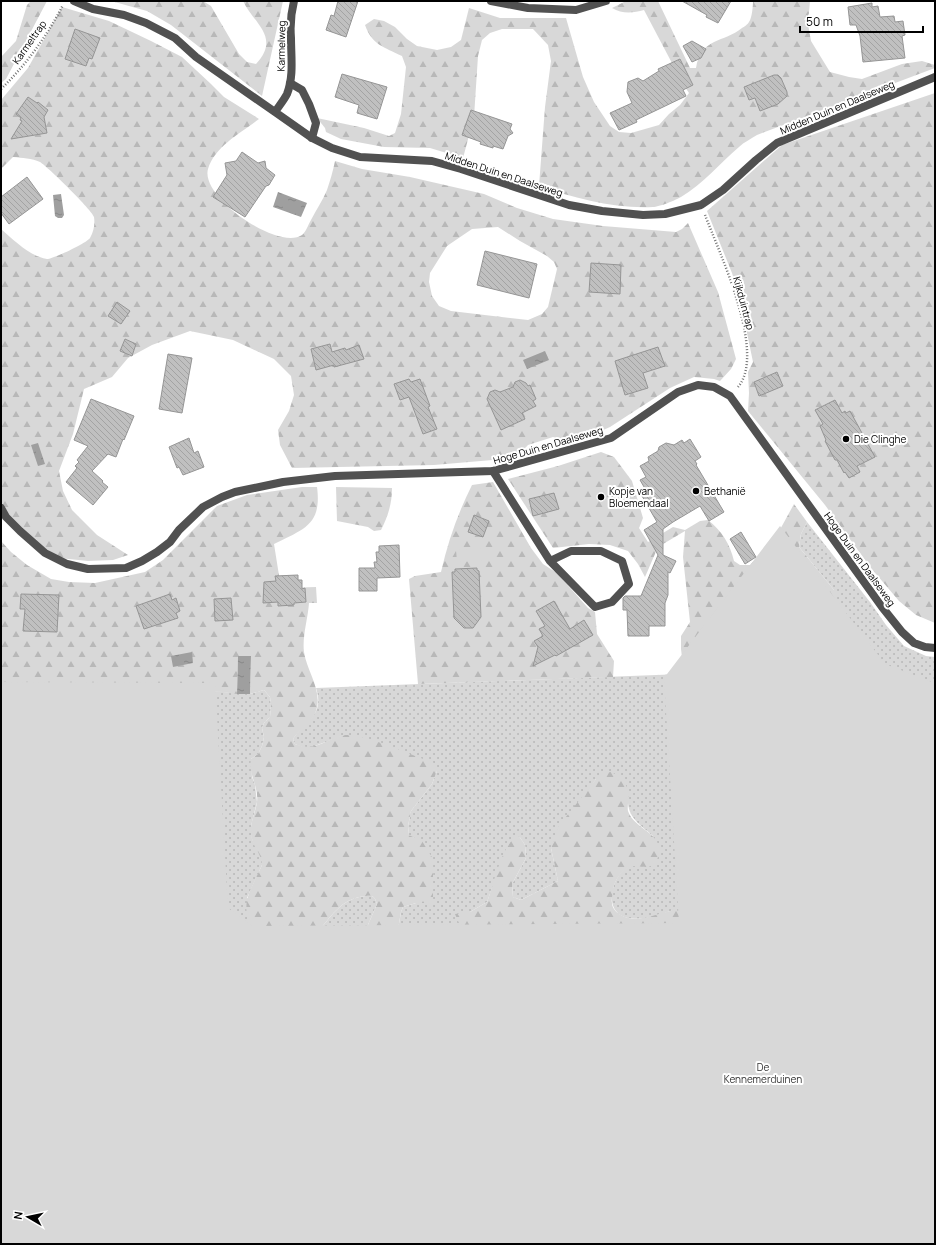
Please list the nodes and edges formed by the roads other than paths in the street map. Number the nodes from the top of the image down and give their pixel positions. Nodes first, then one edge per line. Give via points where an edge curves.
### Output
1 (74, 1) edge
2 (294, 1) edge
3 (491, 1) edge
4 (606, 1) edge
5 (935, 77) edge
6 (290, 82) junction
7 (275, 112) junction
8 (312, 138) junction
9 (493, 471) junction
10 (1, 508) edge
11 (550, 561) junction
12 (935, 648) edge

1 - 7 street, Midden Duin en Daalseweg via 146,23 175,38 196,57
2 - 6 street, Karmelweg via 290,38
3 - 4 street via 528,8 562,10 576,10
5 - 8 street, Midden Duin en Daalseweg via 777,143 723,190 701,205 666,214 602,211 569,205 432,161 360,157
6 - 7 street, Karmelweg via 286,95
6 - 8 street via 302,90 309,104 316,123
7 - 8 street, Midden Duin en Daalseweg
9 - 10 street, Hoge Duin en Daalseweg via 335,476 249,488 203,507 170,542 142,561 126,568 88,569 67,564 50,556 6,517
9 - 11 street
9 - 12 street, Hoge Duin en Daalseweg via 611,438 678,392 698,385 722,391 730,396 902,632 914,643
11 - 11 street via 571,551 601,551 622,561 629,584 612,602 595,607

